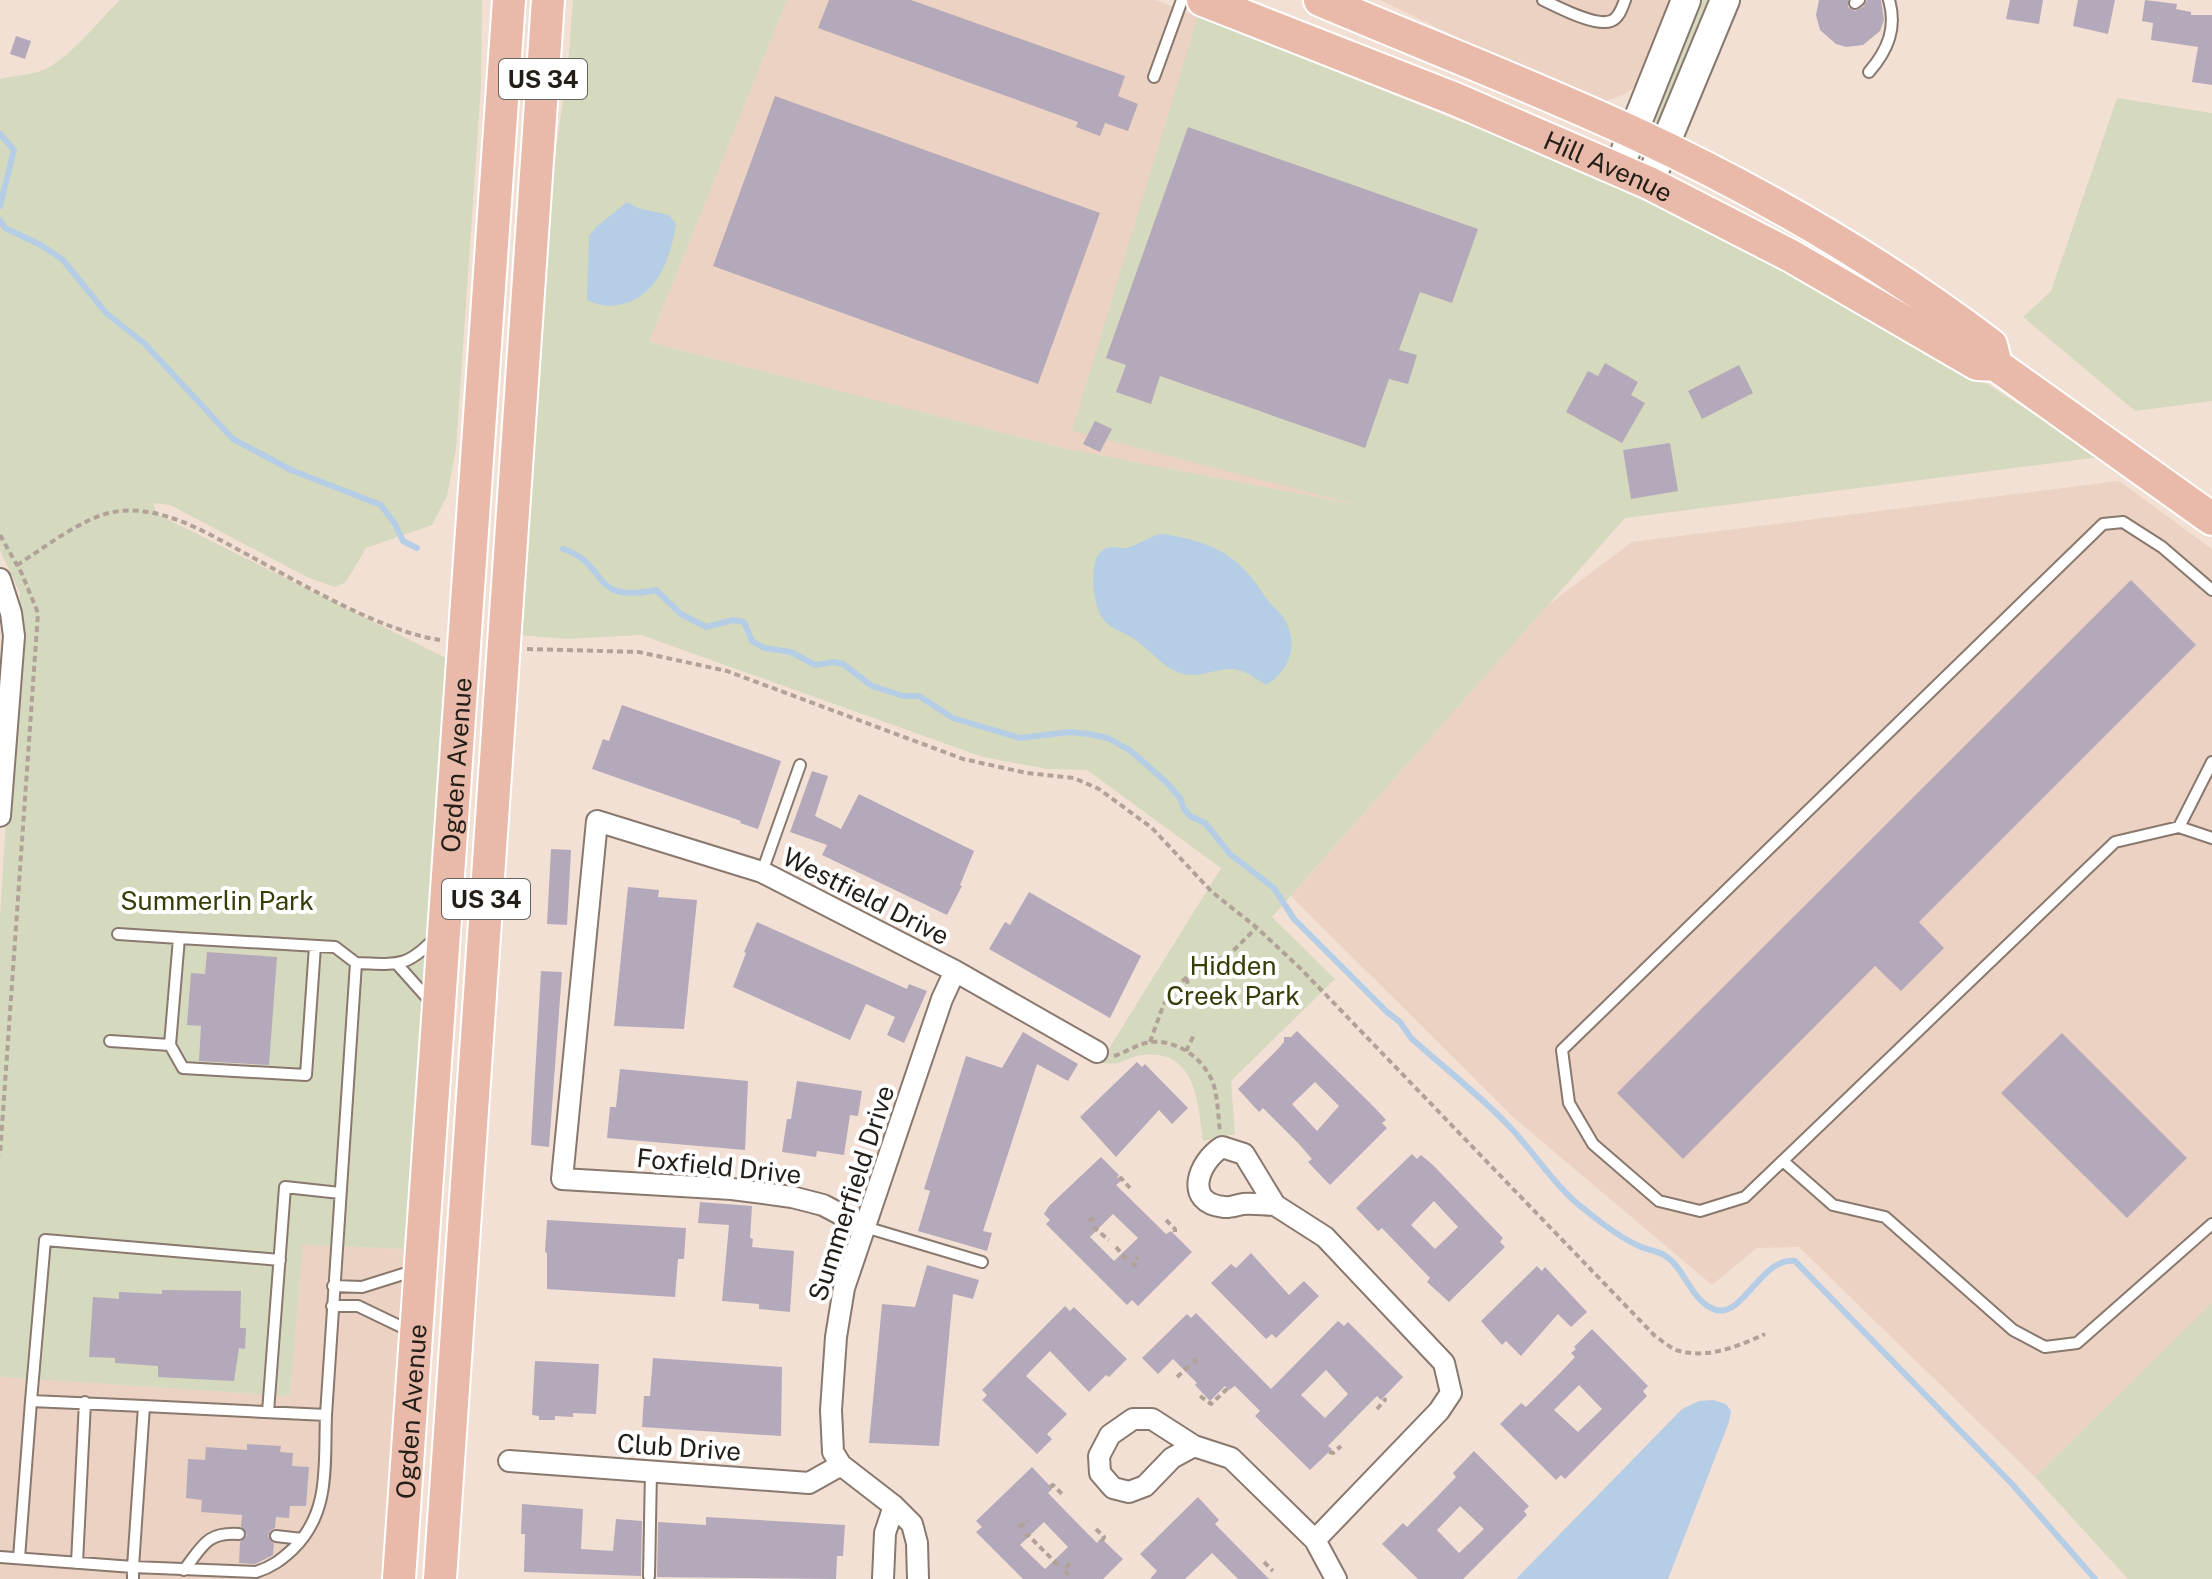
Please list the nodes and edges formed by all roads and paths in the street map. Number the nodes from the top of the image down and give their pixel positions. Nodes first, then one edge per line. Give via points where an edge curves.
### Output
1 (509, 0) edge
2 (548, 0) edge
3 (1182, 0) edge
4 (1203, 0) edge
5 (1320, 0) edge
6 (1543, 0) edge
7 (1625, 0) edge
8 (1686, 0) edge
9 (1725, 0) edge
10 (1889, 0) edge
11 (1869, 72) dead end
12 (1154, 77) dead end
13 (1633, 133) junction
14 (1664, 149) junction
15 (1618, 170) junction
16 (1649, 183) junction
17 (1996, 365) junction
18 (2212, 519) edge
19 (0, 535) edge
20 (17, 565) junction
21 (0, 579) edge
22 (2212, 590) edge
23 (444, 641) dead end
24 (525, 649) dead end
25 (2212, 762) edge
26 (800, 765) dead end
27 (1, 770) edge
28 (0, 816) edge
29 (2179, 827) junction
30 (2212, 838) edge
31 (762, 872) junction
32 (1256, 927) junction
33 (444, 928) junction
34 (118, 934) dead end
35 (179, 938) junction
36 (315, 946) junction
37 (356, 963) junction
38 (397, 964) junction
39 (955, 971) junction
40 (1186, 978) junction
41 (1191, 993) dead end
42 (438, 1011) junction
43 (1195, 1033) dead end
44 (110, 1041) dead end
45 (1150, 1042) junction
46 (170, 1045) junction
47 (1186, 1051) junction
48 (1097, 1052) joint
49 (1221, 1137) dead end
50 (0, 1155) edge
51 (1783, 1161) junction
52 (562, 1179) joint
53 (1119, 1179) dead end
54 (1130, 1188) dead end
55 (340, 1193) junction
56 (1275, 1205) dead end
57 (1096, 1216) dead end
58 (1166, 1220) dead end
59 (1089, 1221) dead end
60 (2212, 1224) edge
61 (865, 1227) junction
62 (1093, 1227) dead end
63 (1175, 1232) dead end
64 (1109, 1240) dead end
65 (1116, 1247) dead end
66 (1138, 1257) dead end
67 (1126, 1259) dead end
68 (280, 1260) junction
69 (982, 1262) dead end
70 (1136, 1267) dead end
71 (422, 1268) junction
72 (333, 1286) junction
73 (332, 1306) junction
74 (1765, 1334) dead end
75 (417, 1335) junction
76 (1194, 1358) dead end
77 (1184, 1363) dead end
78 (1198, 1367) dead end
79 (1177, 1377) dead end
80 (1228, 1388) dead end
81 (1200, 1396) dead end
82 (1384, 1398) dead end
83 (31, 1401) junction
84 (85, 1402) junction
85 (144, 1406) junction
86 (1377, 1409) dead end
87 (268, 1412) junction
88 (326, 1415) junction
89 (1194, 1446) junction
90 (1341, 1446) dead end
91 (1329, 1452) dead end
92 (509, 1461) dead end
93 (841, 1465) junction
94 (651, 1471) junction
95 (1050, 1487) dead end
96 (1064, 1496) dead end
97 (894, 1506) junction
98 (1028, 1520) dead end
99 (1019, 1525) dead end
100 (1096, 1529) dead end
101 (239, 1534) dead end
102 (276, 1536) dead end
103 (1025, 1537) dead end
104 (302, 1539) junction
105 (1315, 1540) junction
106 (1102, 1541) dead end
107 (0, 1557) edge
108 (19, 1558) junction
109 (1264, 1562) dead end
110 (77, 1563) junction
111 (1070, 1563) dead end
112 (1056, 1566) dead end
113 (133, 1567) junction
114 (184, 1570) junction
115 (1273, 1571) dead end
116 (1069, 1575) dead end
117 (649, 1576) dead end
118 (133, 1579) edge
119 (399, 1579) edge
120 (440, 1579) edge
121 (883, 1579) edge
122 (918, 1579) edge
123 (1336, 1579) edge

1 - 33 main road, Ogden Avenue / US 34
2 - 120 main road, Ogden Avenue / US 34
3 - 12 lane
4 - 15 main road, Hill Avenue via 1441,93
5 - 13 main road, Hill Avenue
6 - 7 lane via 1596,22 1610,21
8 - 13 street
9 - 14 street
10 - 11 lane via 1891,37
13 - 14 main road, Hill Avenue
13 - 15 street
14 - 16 street
14 - 17 main road, Hill Avenue via 1863,256 1991,345
15 - 16 main road, Hill Avenue
16 - 17 main road, Hill Avenue via 1791,256 1977,364
17 - 18 main road, Hill Avenue
19 - 20 path
20 - 23 path via 111,512 157,514 200,530 341,603 417,636
20 - 50 path via 38,613
21 - 27 street via 14,636
22 - 51 lane via 2123,522 2103,524 1562,1050 1569,1103 1593,1144 1659,1201 1700,1211 1730,1202 1745,1197
24 - 32 path via 639,652 727,671 963,759 1074,778 1099,789 1152,828 1212,892
25 - 29 lane
26 - 31 lane
27 - 28 street
29 - 30 lane
29 - 51 lane via 2115,842
31 - 39 street, Westfield Drive
31 - 52 street, Westfield Drive via 597,821
32 - 40 path via 1233,951
32 - 74 path via 1654,1335 1675,1350 1700,1353 1734,1348
33 - 38 lane via 410,961
33 - 42 main road, Ogden Avenue / US 34
34 - 35 lane
35 - 36 lane
35 - 46 lane
36 - 37 lane via 335,947
36 - 46 lane via 306,1075 183,1068
37 - 38 lane
37 - 55 lane
38 - 42 lane
39 - 48 street, Westfield Drive
39 - 61 street, Summerfield Drive
40 - 41 path
40 - 45 path via 1163,1006
42 - 71 main road, Ogden Avenue / US 34
43 - 47 path
44 - 46 lane
45 - 47 path
45 - 48 path via 1112,1056
47 - 49 path via 1214,1085
51 - 60 lane via 1833,1205 1885,1217 2013,1330 2045,1347 2077,1343
52 - 61 street, Foxfield Drive via 792,1197 823,1205
53 - 54 path
55 - 68 lane via 285,1187
55 - 72 lane
56 - 105 street via 1325,1237 1380,1294 1444,1363 1451,1393
57 - 59 path
58 - 63 path
61 - 69 lane
61 - 93 street, Summerfield Drive via 844,1288 836,1337 831,1410 833,1452
62 - 64 path
65 - 67 path
66 - 70 path
68 - 83 lane via 45,1240
68 - 87 lane
71 - 72 lane via 362,1287
71 - 75 main road, Ogden Avenue / US 34
72 - 73 lane
73 - 75 lane via 358,1306
73 - 88 lane
75 - 119 main road, Ogden Avenue / US 34
76 - 78 path
77 - 79 path via 1187,1368
80 - 81 path via 1211,1404
82 - 86 path
83 - 84 lane
83 - 108 lane
84 - 85 lane
84 - 110 lane
85 - 87 lane
85 - 113 lane
87 - 88 lane
88 - 104 lane via 318,1513
89 - 89 street via 1152,1419 1133,1419 1110,1435 1099,1456 1100,1473 1113,1488 1129,1492 1145,1486 1172,1458
89 - 105 street via 1231,1458
90 - 91 path
92 - 94 street, Club Drive
93 - 94 street, Club Drive via 809,1483
93 - 97 street
94 - 117 lane
95 - 96 path
97 - 121 street via 885,1533
97 - 122 street via 912,1524
98 - 99 path
100 - 106 path
101 - 114 lane via 211,1537
102 - 104 lane
103 - 112 path
104 - 114 lane via 280,1561 256,1572
105 - 123 street
107 - 108 lane
108 - 110 lane
109 - 115 path
110 - 113 lane
111 - 116 path via 1064,1570
113 - 114 lane
113 - 118 lane

